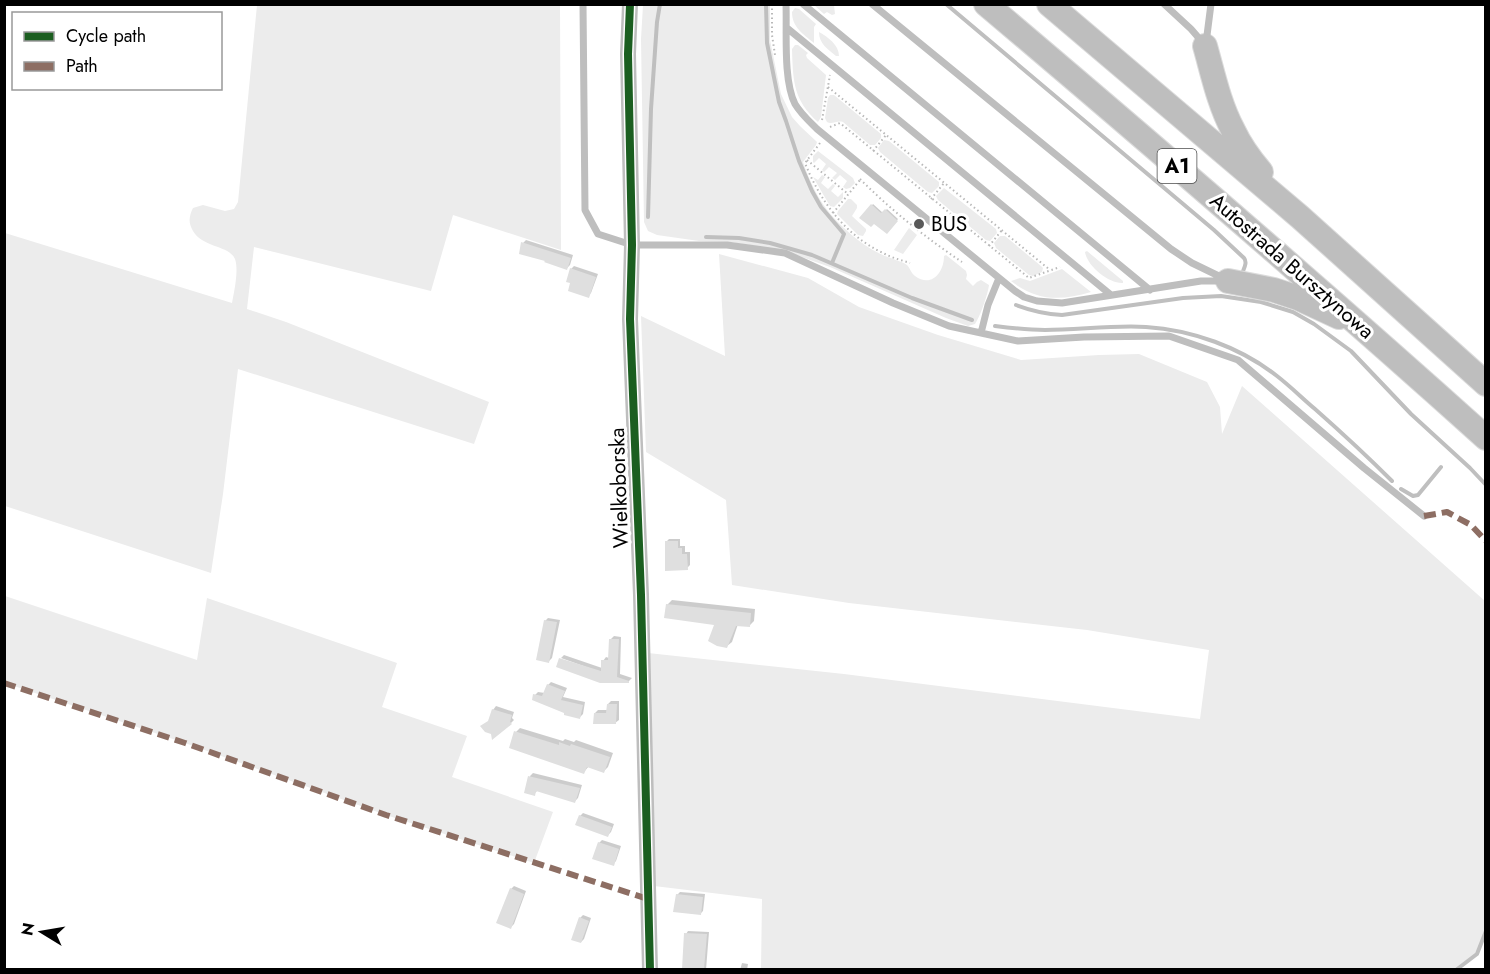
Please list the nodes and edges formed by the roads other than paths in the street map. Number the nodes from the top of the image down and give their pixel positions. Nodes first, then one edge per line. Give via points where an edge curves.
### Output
1 (583, 4) edge
2 (630, 4) edge
3 (786, 4) edge
4 (803, 4) edge
5 (872, 4) edge
6 (986, 4) edge
7 (1049, 4) edge
8 (1164, 4) edge
9 (1211, 4) edge
10 (1171, 7) edge
11 (787, 28) junction
12 (1205, 46) junction
13 (1300, 217) junction
14 (632, 245) junction
15 (999, 278) junction
16 (1228, 281) junction
17 (1150, 290) junction
18 (1111, 296) junction
19 (1365, 330) junction
20 (981, 333) junction
21 (1485, 384) edge
22 (1485, 438) edge
23 (1424, 516) dead end
24 (650, 969) edge

1 - 14 lane via 585,210 598,234
2 - 14 street, Wielkoborska
3 - 11 lane
4 - 17 lane
5 - 16 lane via 1171,249
6 - 19 highway, Autostrada Bursztynowa / A1
7 - 13 highway, Autostrada Bursztynowa / A1
8 - 10 lane
9 - 12 lane
10 - 12 lane
11 - 15 lane via 788,83 803,115
11 - 18 lane
12 - 13 highway via 1221,103 1244,150
13 - 21 highway, Autostrada Bursztynowa / A1
14 - 20 lane via 727,245 785,253 949,326
14 - 24 street, Wielkoborska via 630,319
15 - 18 lane via 1037,302 1062,303
15 - 20 lane
16 - 17 lane via 1201,281
16 - 19 highway via 1298,298
17 - 18 lane
19 - 22 highway, Autostrada Bursztynowa / A1
20 - 23 lane via 1018,341 1169,336 1238,360

